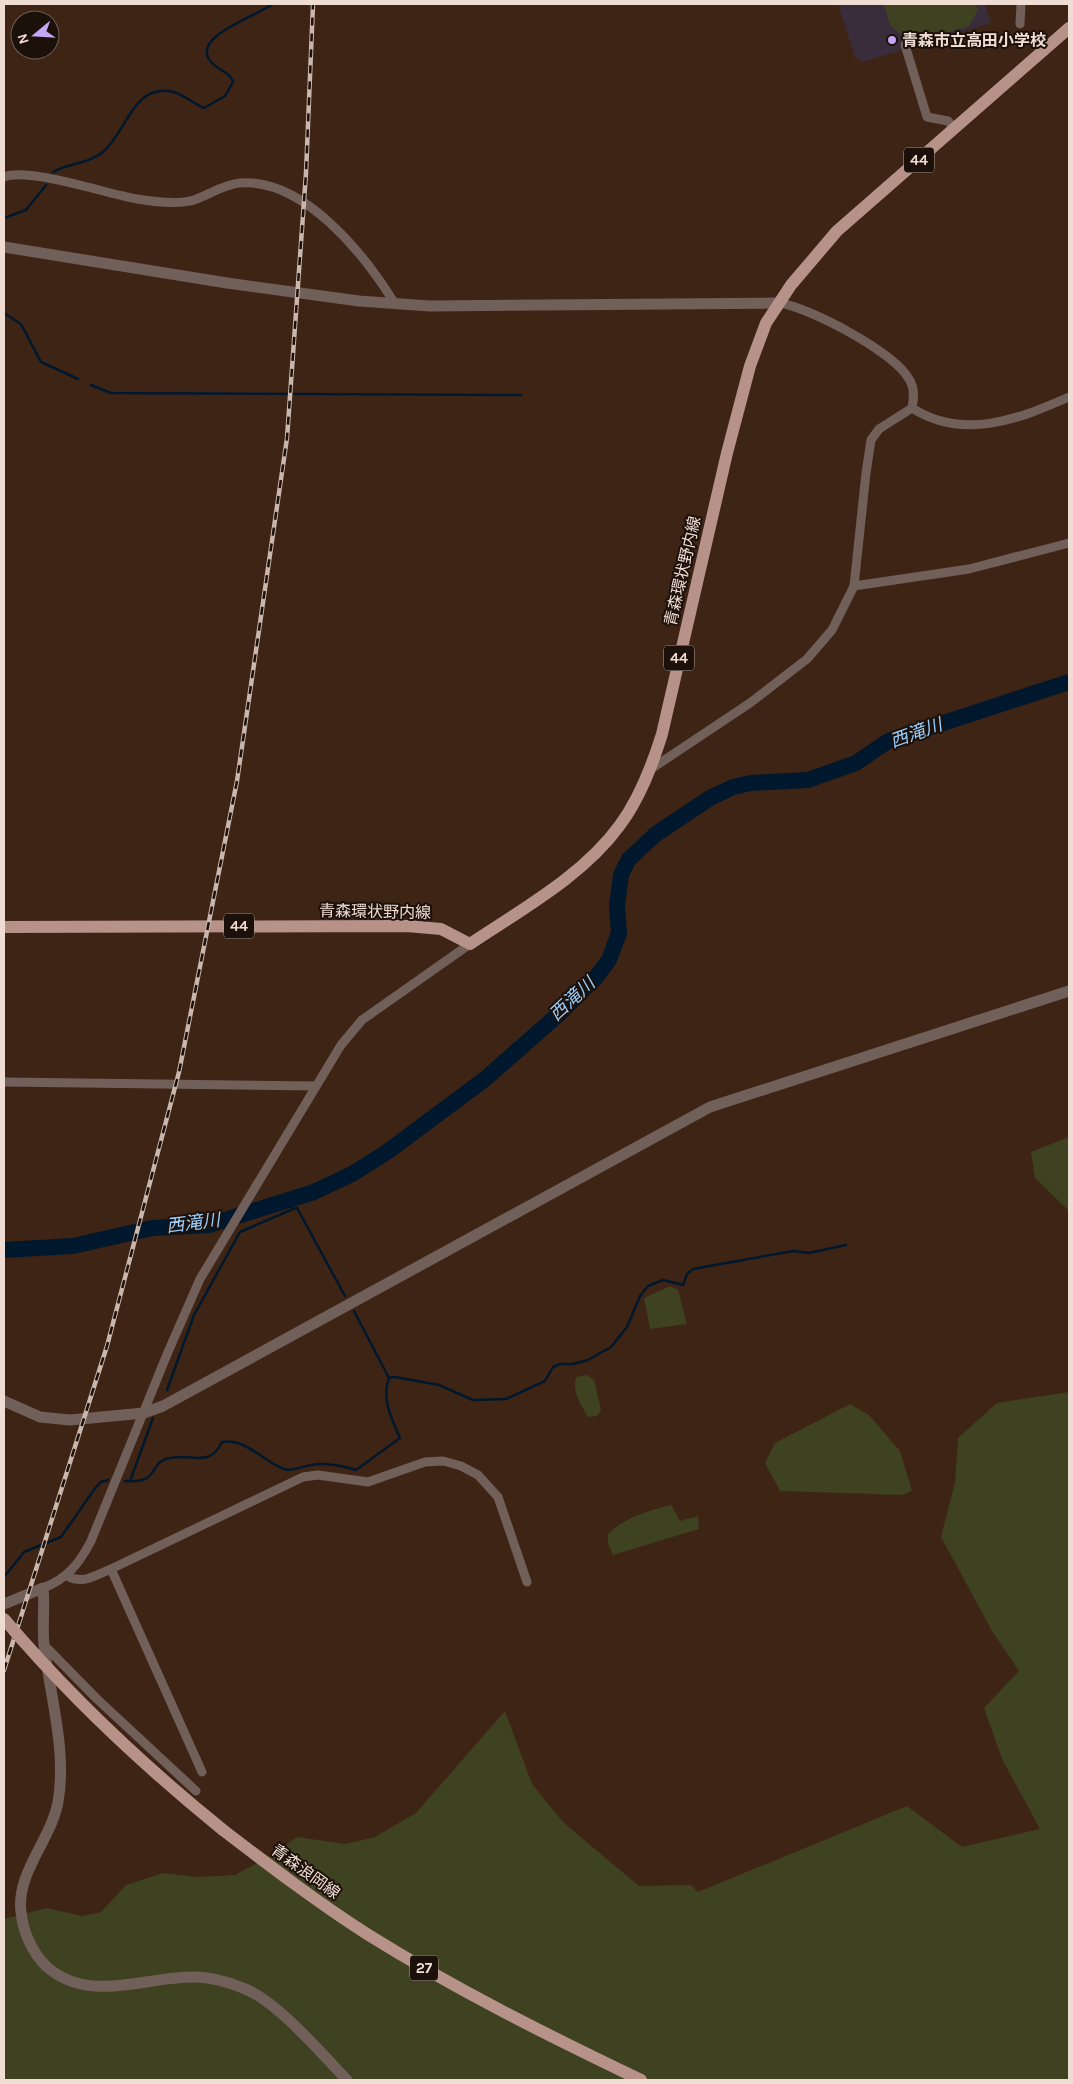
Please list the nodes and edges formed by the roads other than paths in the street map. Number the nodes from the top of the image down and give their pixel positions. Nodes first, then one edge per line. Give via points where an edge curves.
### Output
1 (1021, 4) edge
2 (1020, 24) dead end
3 (1069, 28) edge
4 (905, 45) dead end
5 (954, 128) junction
6 (4, 177) edge
7 (4, 247) edge
8 (779, 303) junction
9 (395, 304) junction
10 (1069, 397) edge
11 (912, 408) junction
12 (1069, 543) edge
13 (854, 586) junction
14 (651, 769) junction
15 (4, 927) edge
16 (470, 944) junction
17 (1069, 991) edge
18 (4, 1082) edge
19 (316, 1086) junction
20 (4, 1401) edge
21 (144, 1413) junction
22 (111, 1569) junction
23 (67, 1576) junction
24 (527, 1582) dead end
25 (43, 1588) junction
26 (4, 1604) edge
27 (4, 1619) edge
28 (44, 1645) junction
29 (202, 1772) dead end
30 (196, 1791) dead end
31 (348, 2080) edge
32 (641, 2080) edge

1 - 2 street
3 - 5 main road, 青森環状野内線 / 44
4 - 5 street via 927,117 948,121
5 - 8 main road, 青森環状野内線 / 44 via 837,230
6 - 9 street via 24,175 164,202 192,200 238,183 266,184 308,205 340,232 376,274
7 - 9 street via 227,284
8 - 9 street
8 - 11 street via 805,309 881,351 898,364 910,379 914,395
8 - 14 main road, 青森環状野内線 / 44 via 766,323 750,366
10 - 11 street via 1023,417 977,424 928,418
11 - 13 street via 879,429 872,440
12 - 13 street via 969,569
13 - 14 street via 832,630 806,659 750,703
14 - 16 main road, 青森環状野内線 / 44 via 620,824 604,843 536,900
15 - 16 main road, 青森環状野内線 / 44 via 407,926 441,929
16 - 19 street via 362,1020 341,1045
17 - 21 street via 710,1107 182,1397
18 - 19 street
19 - 21 street via 200,1279
20 - 21 street via 40,1417 56,1420
21 - 23 street via 91,1542
22 - 23 street via 84,1580 75,1581
22 - 24 street via 303,1477 318,1475 368,1482 425,1462 443,1461 461,1466 489,1484 498,1497
22 - 29 street
23 - 25 street
25 - 26 street
25 - 28 street
27 - 32 main road, 青森浪岡線 / 27, bridge via 91,1714 174,1790 302,1890 367,1934 472,1996
28 - 30 street
28 - 31 street via 57,1731 58,1804 22,1892 20,1912 26,1935 39,1959 74,1983 103,1987 195,1977 246,1989 278,2011

